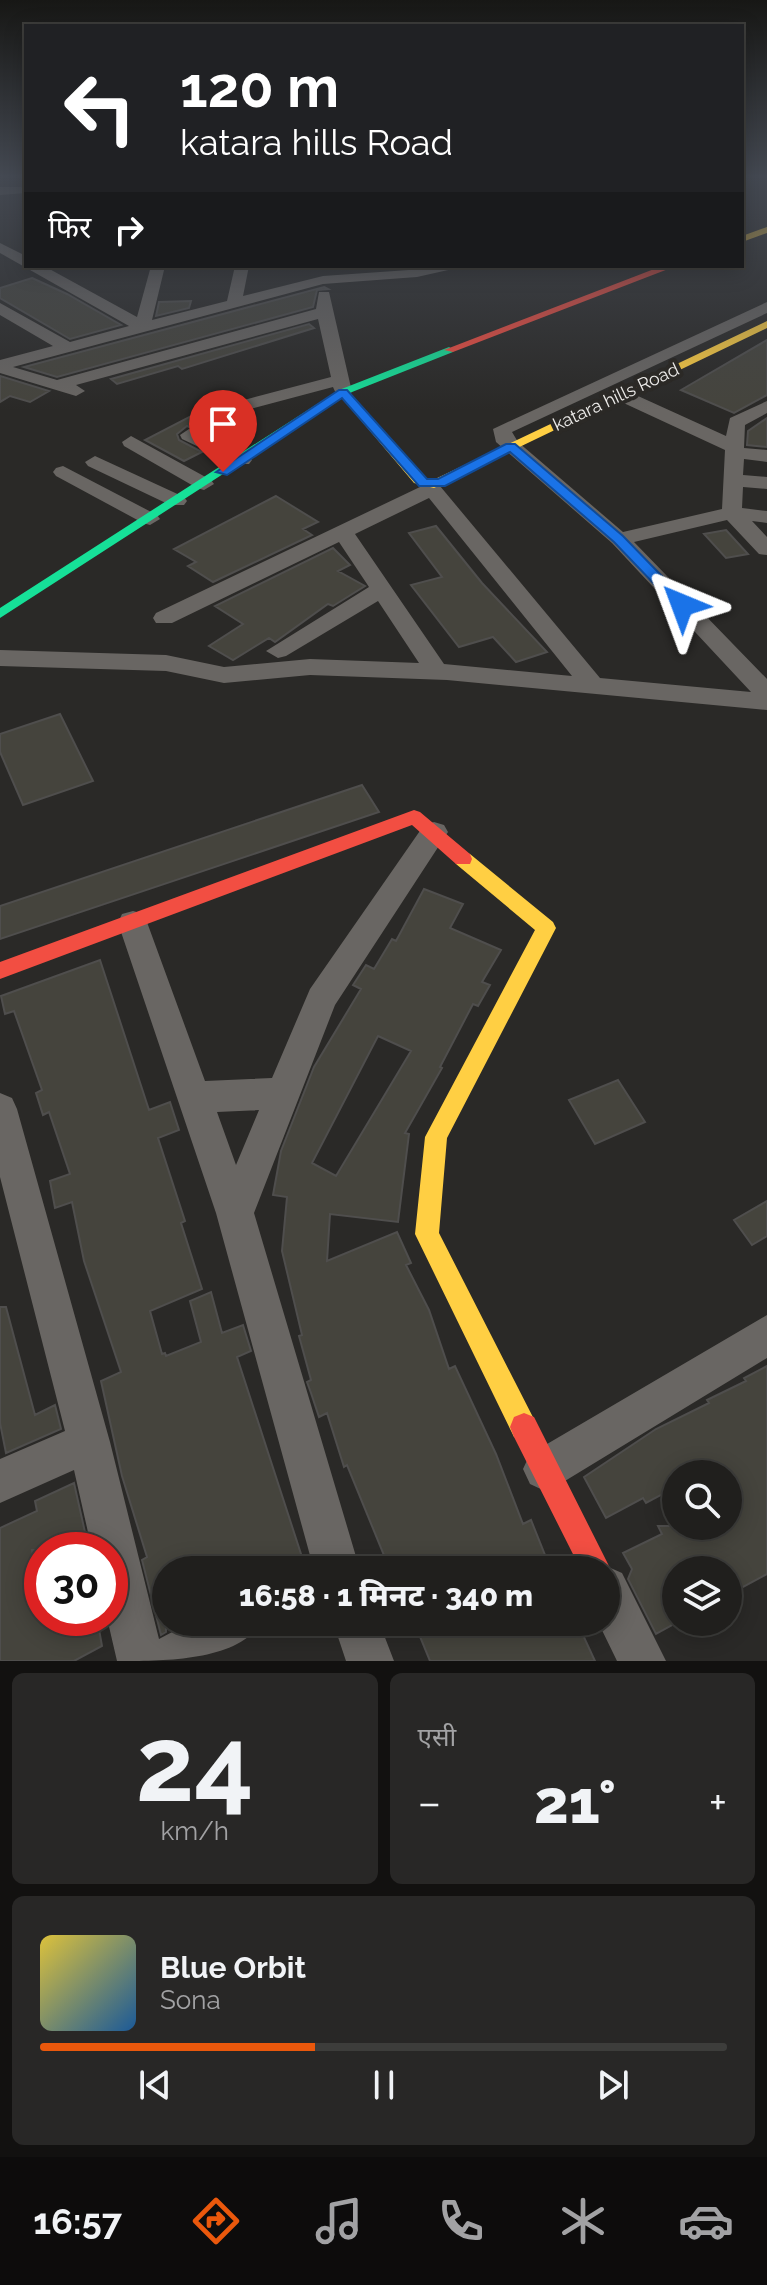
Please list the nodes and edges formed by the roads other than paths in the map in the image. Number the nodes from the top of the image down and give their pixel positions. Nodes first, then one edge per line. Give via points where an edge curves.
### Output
1 (37, 268) edge
2 (157, 268) edge
3 (242, 268) edge
4 (432, 268) edge
5 (658, 268) edge
6 (324, 273) edge
7 (234, 304) junction
8 (767, 307) edge
9 (0, 308) edge
10 (324, 312) junction
11 (767, 324) edge
12 (142, 327) junction
13 (67, 347) junction
14 (0, 366) edge
15 (58, 385) junction
16 (82, 393) dead end
17 (347, 395) junction
18 (621, 395) junction
19 (250, 404) dead end
20 (767, 406) edge
21 (736, 422) junction
22 (767, 425) edge
23 (189, 435) dead end
24 (131, 442) dead end
25 (511, 446) junction
26 (734, 449) junction
27 (767, 456) edge
28 (242, 460) junction
29 (95, 462) dead end
30 (63, 472) dead end
31 (733, 480) junction
32 (767, 483) edge
33 (204, 484) junction
34 (430, 486) junction
35 (177, 501) junction
36 (732, 513) junction
37 (767, 517) edge
38 (150, 519) junction
39 (343, 531) junction
40 (619, 539) junction
41 (767, 549) edge
42 (382, 589) junction
43 (0, 614) edge
44 (164, 618) dead end
45 (278, 651) dead end
46 (0, 658) edge
47 (437, 672) junction
48 (594, 687) junction
49 (767, 694) edge
50 (767, 702) edge
51 (434, 832) junction
52 (133, 923) junction
53 (0, 971) edge
54 (283, 1093) junction
55 (194, 1097) junction
56 (0, 1109) edge
57 (235, 1213) junction
58 (767, 1335) edge
59 (89, 1442) junction
60 (545, 1469) junction
61 (0, 1481) edge
62 (332, 1556) edge
63 (589, 1556) edge
64 (620, 1617) edge
65 (213, 1636) edge
66 (361, 1636) edge
67 (141, 1661) edge
68 (167, 1661) edge
69 (370, 1661) edge
70 (642, 1661) edge

1 - 12 street
2 - 12 street
3 - 7 street
4 - 6 street
5 - 17 street via 381,375
6 - 7 street
6 - 10 street
7 - 12 street
8 - 25 street via 502,429
9 - 13 street
10 - 15 street
10 - 17 street
11 - 18 street, katara hills Road
12 - 13 street
13 - 14 street
14 - 15 street
15 - 16 street
17 - 19 street
17 - 28 street
17 - 34 street via 418,480
18 - 25 street, katara hills Road
18 - 26 street
20 - 21 street
21 - 22 street
21 - 26 street
23 - 28 street
24 - 33 street
25 - 34 street, katara hills Road
25 - 40 street
26 - 27 street
26 - 31 street
28 - 33 street
29 - 35 street
30 - 38 street
31 - 32 street
31 - 36 street
33 - 35 street
34 - 39 street
34 - 48 street
35 - 38 street
36 - 37 street
36 - 40 street
36 - 41 street
38 - 43 street
39 - 42 street
39 - 44 street
40 - 49 street
42 - 45 street
42 - 47 street
46 - 47 street via 166,663 224,675 310,667
47 - 48 street
48 - 50 street
51 - 52 street via 414,817
51 - 54 street via 321,999
51 - 60 street via 546,928 436,1137 427,1234
52 - 53 street
52 - 55 street
54 - 55 street
54 - 57 street
55 - 57 street
56 - 59 street
57 - 62 street
58 - 60 street
59 - 61 street
59 - 67 street
60 - 63 street
64 - 70 street
65 - 68 street
66 - 69 street

